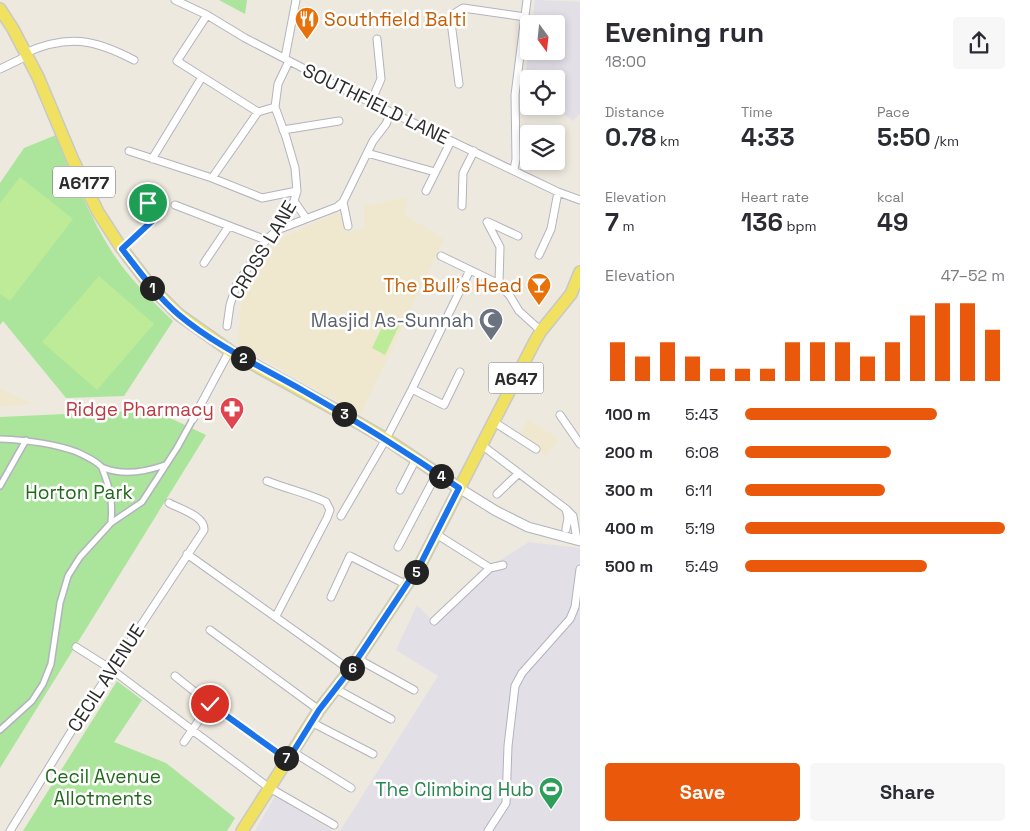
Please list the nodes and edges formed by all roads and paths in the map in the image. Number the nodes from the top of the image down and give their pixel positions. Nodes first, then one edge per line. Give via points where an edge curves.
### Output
1 (175, 0) edge
2 (296, 0) edge
3 (527, 0) edge
4 (0, 8) edge
5 (207, 15) junction
6 (525, 15) edge
7 (520, 16) edge
8 (377, 39) dead end
9 (26, 54) junction
10 (287, 59) junction
11 (134, 60) dead end
12 (520, 60) edge
13 (0, 69) edge
14 (202, 77) junction
15 (458, 84) dead end
16 (371, 102) junction
17 (275, 107) junction
18 (258, 112) junction
19 (391, 112) junction
20 (338, 121) dead end
21 (283, 130) junction
22 (451, 141) junction
23 (129, 151) dead end
24 (474, 151) junction
25 (367, 153) junction
26 (152, 159) junction
27 (514, 170) junction
28 (435, 172) junction
29 (212, 178) junction
30 (296, 191) junction
31 (426, 191) dead end
32 (558, 192) junction
33 (580, 200) edge
34 (294, 201) junction
35 (343, 202) junction
36 (148, 203) dead end
37 (175, 205) dead end
38 (462, 206) dead end
39 (306, 218) junction
40 (230, 226) junction
41 (348, 226) dead end
42 (277, 230) junction
43 (518, 236) dead end
44 (266, 240) junction
45 (122, 249) junction
46 (538, 255) dead end
47 (441, 256) dead end
48 (204, 263) dead end
49 (470, 270) junction
50 (580, 272) edge
51 (499, 284) junction
52 (227, 326) dead end
53 (541, 332) junction
54 (230, 350) junction
55 (460, 372) dead end
56 (412, 389) junction
57 (560, 416) dead end
58 (193, 419) joint
59 (494, 422) junction
60 (0, 439) edge
61 (386, 439) junction
62 (26, 440) junction
63 (580, 444) edge
64 (483, 446) junction
65 (536, 449) dead end
66 (416, 459) junction
67 (165, 465) junction
68 (102, 468) junction
69 (437, 472) junction
70 (519, 473) junction
71 (267, 481) dead end
72 (0, 486) edge
73 (459, 488) junction
74 (400, 490) dead end
75 (497, 494) dead end
76 (169, 503) dead end
77 (566, 509) junction
78 (341, 516) dead end
79 (111, 523) junction
80 (566, 529) dead end
81 (436, 534) junction
82 (578, 541) edge
83 (398, 547) dead end
84 (188, 554) junction
85 (503, 565) dead end
86 (490, 568) junction
87 (580, 569) edge
88 (407, 585) junction
89 (331, 597) dead end
90 (276, 616) junction
91 (434, 621) dead end
92 (210, 630) dead end
93 (76, 647) dead end
94 (358, 658) junction
95 (111, 670) junction
96 (350, 670) junction
97 (176, 676) dead end
98 (336, 689) junction
99 (414, 690) dead end
100 (210, 704) junction
101 (319, 710) junction
102 (391, 719) dead end
103 (312, 722) junction
104 (0, 730) edge
105 (194, 730) junction
106 (184, 742) dead end
107 (373, 754) dead end
108 (290, 756) junction
109 (268, 787) junction
110 (351, 788) dead end
111 (334, 825) dead end
112 (10, 831) edge
113 (242, 831) edge
114 (488, 831) edge

1 - 5 street, SOUTHFIELD LANE
2 - 10 street, CROSS LANE
3 - 6 street
4 - 9 main road, A6177
5 - 10 street, SOUTHFIELD LANE
5 - 14 street via 177,61
7 - 15 street via 463,8 455,13 450,22
8 - 16 street via 381,79
9 - 11 street via 58,42 76,40 115,50
9 - 13 street
9 - 45 main road, A6177 via 98,212
10 - 16 street, SOUTHFIELD LANE
10 - 17 street, CROSS LANE via 278,84
12 - 27 street
14 - 18 street
14 - 26 street
16 - 19 street, SOUTHFIELD LANE
17 - 18 street
17 - 21 street, CROSS LANE
18 - 29 street
19 - 22 street, SOUTHFIELD LANE
19 - 25 street
20 - 21 street
21 - 30 street, CROSS LANE via 295,168
22 - 24 street, SOUTHFIELD LANE
22 - 28 street
23 - 26 street
24 - 27 street, SOUTHFIELD LANE
24 - 38 street via 463,173
25 - 28 street
25 - 35 street
26 - 29 street
27 - 32 street, SOUTHFIELD LANE
28 - 31 street
29 - 30 street via 262,198
30 - 34 street, CROSS LANE
32 - 33 street, SOUTHFIELD LANE
32 - 46 street via 551,229
34 - 39 street
34 - 42 street, CROSS LANE
35 - 39 street
35 - 41 street
36 - 45 street via 158,209 152,221
37 - 40 street
39 - 42 street
40 - 44 street
40 - 48 street
42 - 44 street, CROSS LANE
43 - 51 street via 487,222 500,247
44 - 52 street, CROSS LANE via 236,286
45 - 54 main road, A6177 via 153,289 178,314
47 - 49 street
49 - 51 street
49 - 56 street
50 - 53 main road, A647 via 571,294
51 - 53 street via 519,311
53 - 59 main road, A647
54 - 58 street
54 - 61 main road, A6177
55 - 56 street via 444,405
56 - 61 street
57 - 63 street
58 - 67 street
59 - 64 main road, A647
59 - 65 street
60 - 62 street
61 - 66 main road, A6177
61 - 78 street
62 - 68 street via 77,452
62 - 72 street
64 - 70 street
64 - 73 main road, A647
66 - 69 main road, A6177
66 - 74 street
67 - 68 street via 144,472
67 - 79 street via 142,502
68 - 79 street via 113,504
69 - 73 main road, A6177
69 - 83 street
70 - 75 street
70 - 77 street
71 - 90 street via 326,502 330,510
73 - 81 main road
73 - 82 street via 528,527
76 - 84 street, CECIL AVENUE via 202,521 205,527
77 - 80 street
77 - 82 street via 573,516
79 - 104 street via 80,557 68,576 60,603 51,664 43,684 32,701
81 - 86 street
81 - 88 main road
84 - 90 street
84 - 95 street, CECIL AVENUE
85 - 86 street
86 - 91 street
87 - 114 street via 576,607 570,619 522,673 516,686 508,746 506,803
88 - 89 street via 350,556
88 - 94 main road
90 - 96 street
92 - 101 street
93 - 95 street
94 - 96 main road
94 - 99 street
95 - 105 street
95 - 112 street, CECIL AVENUE
96 - 98 main road
97 - 100 street
98 - 101 main road
98 - 102 street
100 - 105 street
100 - 108 street
101 - 103 main road
103 - 107 street
103 - 108 main road
105 - 106 street
105 - 109 street
108 - 109 main road
108 - 110 street
109 - 111 street
109 - 113 main road

